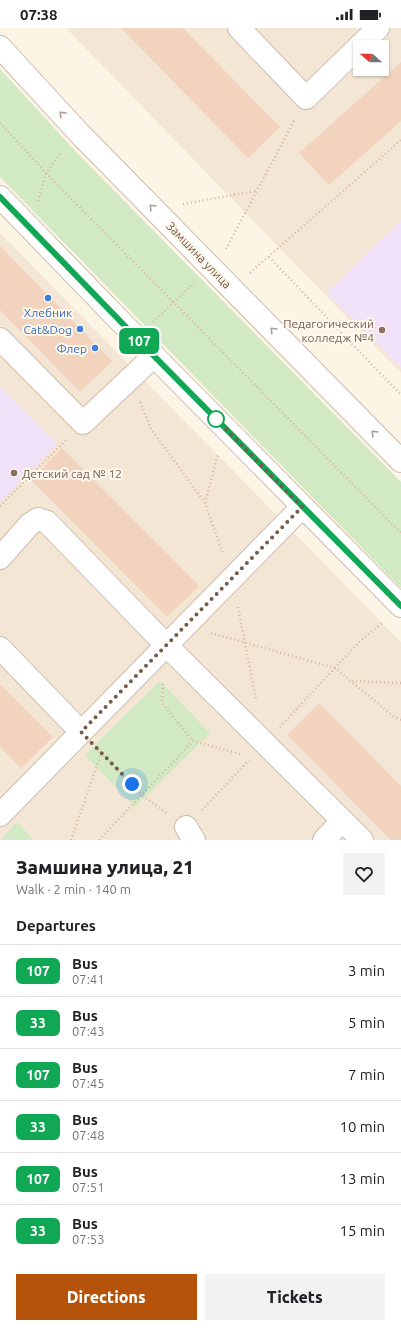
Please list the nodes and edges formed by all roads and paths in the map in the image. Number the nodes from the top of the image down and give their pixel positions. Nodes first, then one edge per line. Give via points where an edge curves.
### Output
1 (239, 28) edge
2 (378, 28) edge
3 (0, 46) edge
4 (306, 98) junction
5 (0, 123) edge
6 (80, 134) junction
7 (401, 140) edge
8 (46, 173) junction
9 (256, 191) junction
10 (0, 197) edge
11 (182, 204) dead end
12 (30, 228) junction
13 (224, 255) dead end
14 (269, 257) junction
15 (245, 277) dead end
16 (200, 278) dead end
17 (174, 303) junction
18 (152, 323) dead end
19 (0, 339) edge
20 (154, 356) junction
21 (130, 379) junction
22 (401, 394) edge
23 (83, 423) junction
24 (219, 450) dead end
25 (401, 461) edge
26 (204, 503) junction
27 (0, 506) edge
28 (302, 507) junction
29 (401, 533) edge
30 (0, 558) edge
31 (232, 578) junction
32 (393, 613) edge
33 (186, 625) junction
34 (245, 644) junction
35 (166, 645) junction
36 (0, 648) edge
37 (334, 668) junction
38 (163, 681) dead end
39 (351, 681) junction
40 (401, 683) edge
41 (257, 705) dead end
42 (401, 720) edge
43 (81, 732) junction
44 (193, 741) junction
45 (265, 744) junction
46 (101, 754) junction
47 (142, 795) junction
48 (0, 815) edge
49 (342, 821) junction
50 (190, 834) edge
51 (71, 840) edge
52 (99, 840) edge
53 (324, 840) edge
54 (362, 840) edge

1 - 4 street
2 - 4 street
6 -> 3 street, Замшина улица
4 - 9 path
5 - 8 path
6 - 8 path via 63,150
25 -> 6 street, Замшина улица
7 - 14 path
8 - 12 path
8 - 17 path
9 - 11 path
9 - 13 path
10 - 12 street
12 - 20 street
14 - 15 path
14 - 22 path
16 - 17 path
17 - 18 path
17 - 29 path
19 - 23 street
20 - 21 street
20 - 28 street
21 - 23 street
21 - 26 path via 151,429
23 - 27 path
24 - 26 path
26 - 31 path
28 - 31 street
28 - 32 street
30 - 35 street via 30,524 38,519 46,522
31 - 33 street
31 - 34 path
32 - 37 path
33 - 34 path
33 - 35 street
34 - 37 path
34 - 41 path
35 - 43 street
35 - 45 street
36 - 43 street
37 - 39 path
37 - 45 path
38 - 44 path via 162,703
39 - 40 path
39 - 42 path
43 - 46 path
43 - 48 street
44 - 47 path
44 - 50 path via 252,757
45 - 49 street
46 - 47 path
46 - 51 path
47 - 50 path
47 - 52 path
49 - 53 street
49 - 54 street

